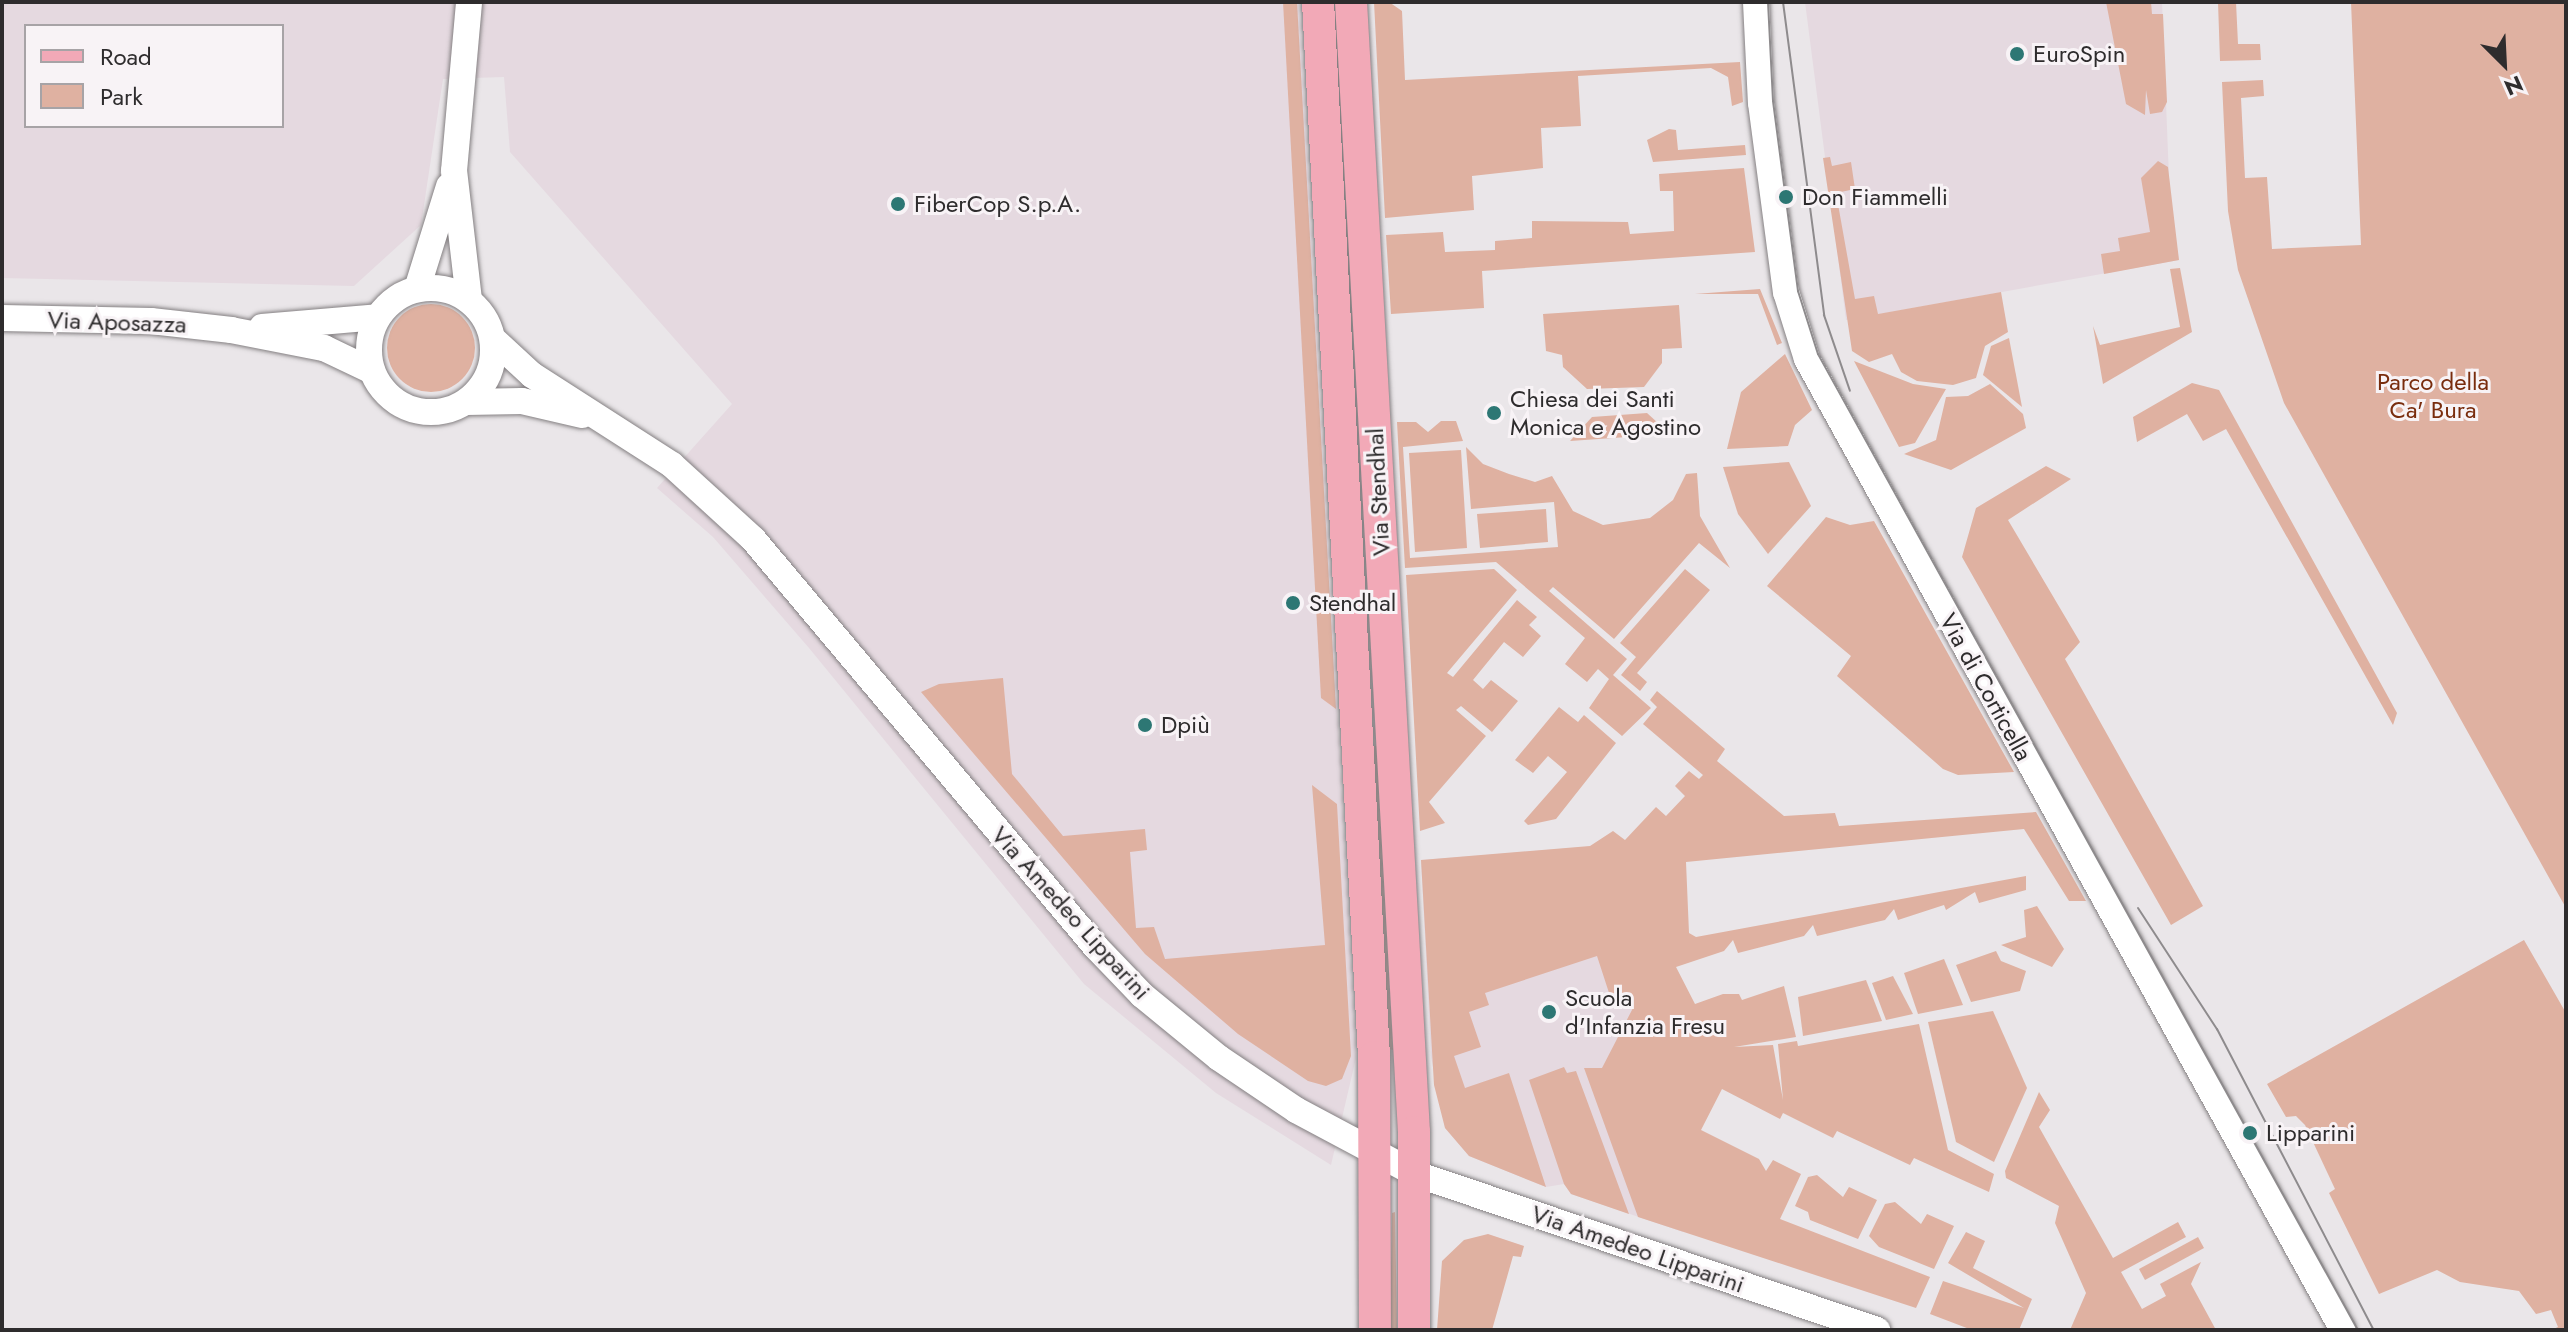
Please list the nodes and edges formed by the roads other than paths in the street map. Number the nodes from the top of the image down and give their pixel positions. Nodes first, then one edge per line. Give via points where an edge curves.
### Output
1 (469, 2) edge
2 (1318, 2) edge
3 (1351, 2) edge
4 (1756, 2) edge
5 (454, 171) junction
6 (417, 289) junction
7 (469, 300) junction
8 (378, 317) junction
9 (2, 318) edge
10 (231, 330) junction
11 (493, 339) junction
12 (372, 371) junction
13 (466, 402) junction
14 (601, 420) junction
15 (1377, 1155) junction
16 (1416, 1174) junction
17 (1375, 1330) edge
18 (1414, 1330) edge
19 (1877, 1330) edge
20 (2343, 1330) edge

1 - 5 street
2 - 15 main road, Via Stendhal
3 - 16 main road, Via Stendhal
4 - 20 street, Via di Corticella via 1759,90 1786,292 1807,359
5 - 6 street
5 - 7 street
6 - 7 street via 444,289
6 - 8 street
7 - 11 street
8 - 10 street, Via Aposazza
8 - 12 street via 369,343
9 - 10 street, Via Aposazza via 151,321
10 - 12 street, Via Aposazza via 324,348
11 - 13 street via 489,374
11 - 14 street, Via Amedeo Lipparini via 523,369
12 - 13 street via 393,399 417,411 444,411
13 - 14 street, Via Amedeo Lipparini via 522,401
14 - 15 street, Via Amedeo Lipparini via 672,465 753,539 1142,995 1249,1079
15 - 16 street, Via Amedeo Lipparini
15 - 17 main road, Via Stendhal
16 - 18 main road, Via Stendhal
16 - 19 street, Via Amedeo Lipparini

